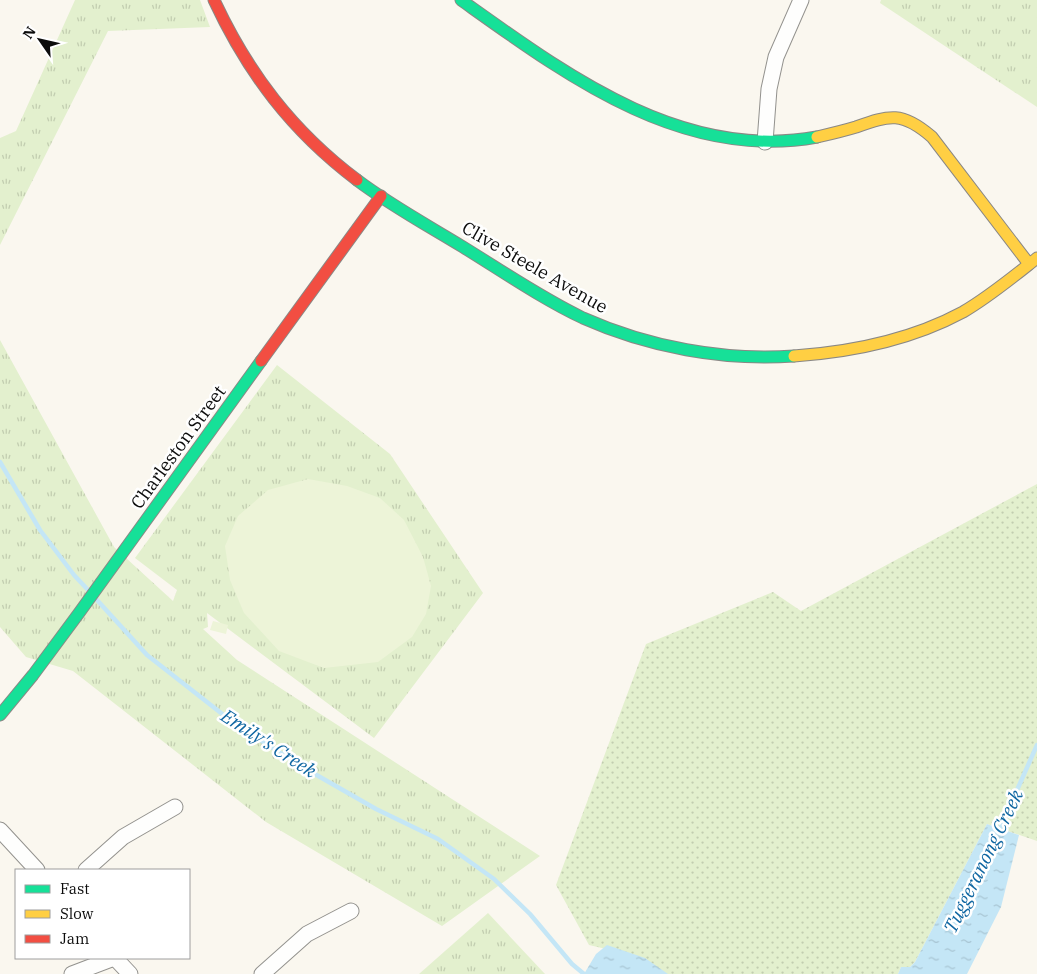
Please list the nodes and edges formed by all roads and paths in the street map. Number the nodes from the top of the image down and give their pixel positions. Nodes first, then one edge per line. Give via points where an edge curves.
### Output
1 (214, 0) edge
2 (461, 0) edge
3 (801, 0) edge
4 (765, 142) junction
5 (381, 196) junction
6 (1033, 261) edge
7 (0, 716) edge
8 (175, 807) dead end
9 (0, 830) edge
10 (36, 869) edge
11 (87, 869) edge
12 (351, 911) dead end
13 (112, 959) edge
14 (116, 959) edge
15 (72, 974) edge
16 (130, 974) edge
17 (262, 974) edge

1 - 5 street, Clive Steele Avenue via 242,55 283,112 333,162
2 - 4 street via 559,69 605,95 702,133
3 - 4 street via 776,57 769,89
4 - 6 street via 820,137 876,118 891,116 914,122 932,137
5 - 6 street, Clive Steele Avenue via 584,318 659,345 737,357 814,356 863,348 910,335 954,316 994,292
5 - 7 street, Charleston Street via 79,613
8 - 11 street via 123,837
9 - 10 street
12 - 17 street via 307,934
13 - 15 street
14 - 16 street

